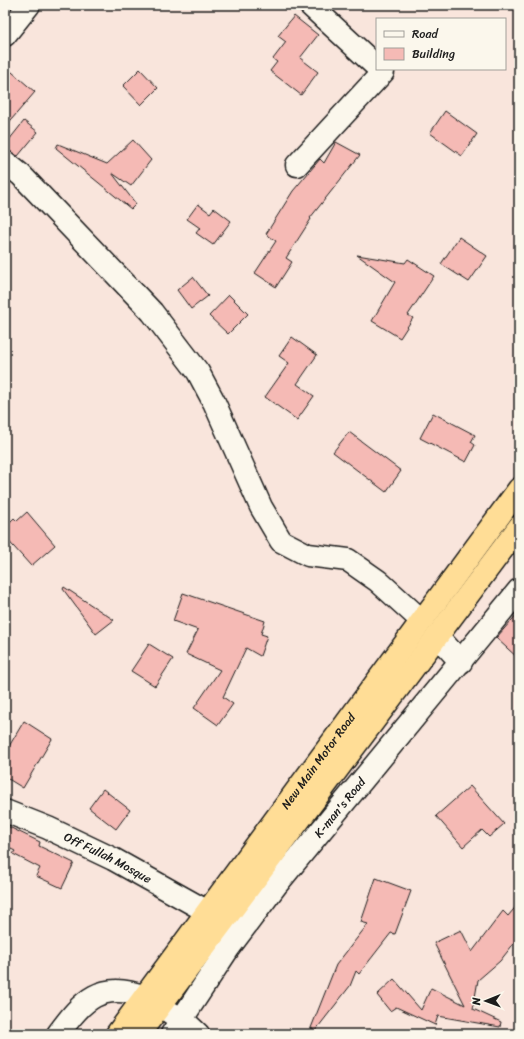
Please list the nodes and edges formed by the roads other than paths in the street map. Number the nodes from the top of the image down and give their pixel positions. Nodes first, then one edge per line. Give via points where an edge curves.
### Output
1 (29, 5) edge
2 (310, 5) edge
3 (5, 35) edge
4 (376, 65) edge
5 (381, 70) edge
6 (5, 162) edge
7 (297, 165) dead end
8 (519, 489) edge
9 (519, 527) edge
10 (519, 590) edge
11 (421, 620) junction
12 (438, 637) junction
13 (461, 662) junction
14 (5, 811) edge
15 (307, 811) junction
16 (324, 825) junction
17 (208, 912) junction
18 (152, 1002) junction
19 (184, 1029) edge
20 (58, 1034) edge
21 (117, 1034) edge
22 (139, 1034) edge

1 - 3 street
2 - 4 street
5 - 7 street via 383,72
6 - 11 street via 22,175 152,312 198,372 261,506 281,541 308,555 348,560 378,581
8 - 11 highway, New Main Motor Road
9 - 12 highway, New Main Motor Road
10 - 13 street, K-man's Road
11 - 17 highway, New Main Motor Road
12 - 13 street
12 - 15 highway, New Main Motor Road
13 - 16 street, K-man's Road
14 - 17 street, Off Fullah Mosque via 113,859
15 - 16 street
15 - 18 highway, New Main Motor Road
16 - 19 street, K-man's Road via 228,949
17 - 18 highway, New Main Motor Road
18 - 19 street
18 - 20 street via 128,990 103,992 90,998
18 - 21 highway, New Main Motor Road
18 - 22 highway, New Main Motor Road

